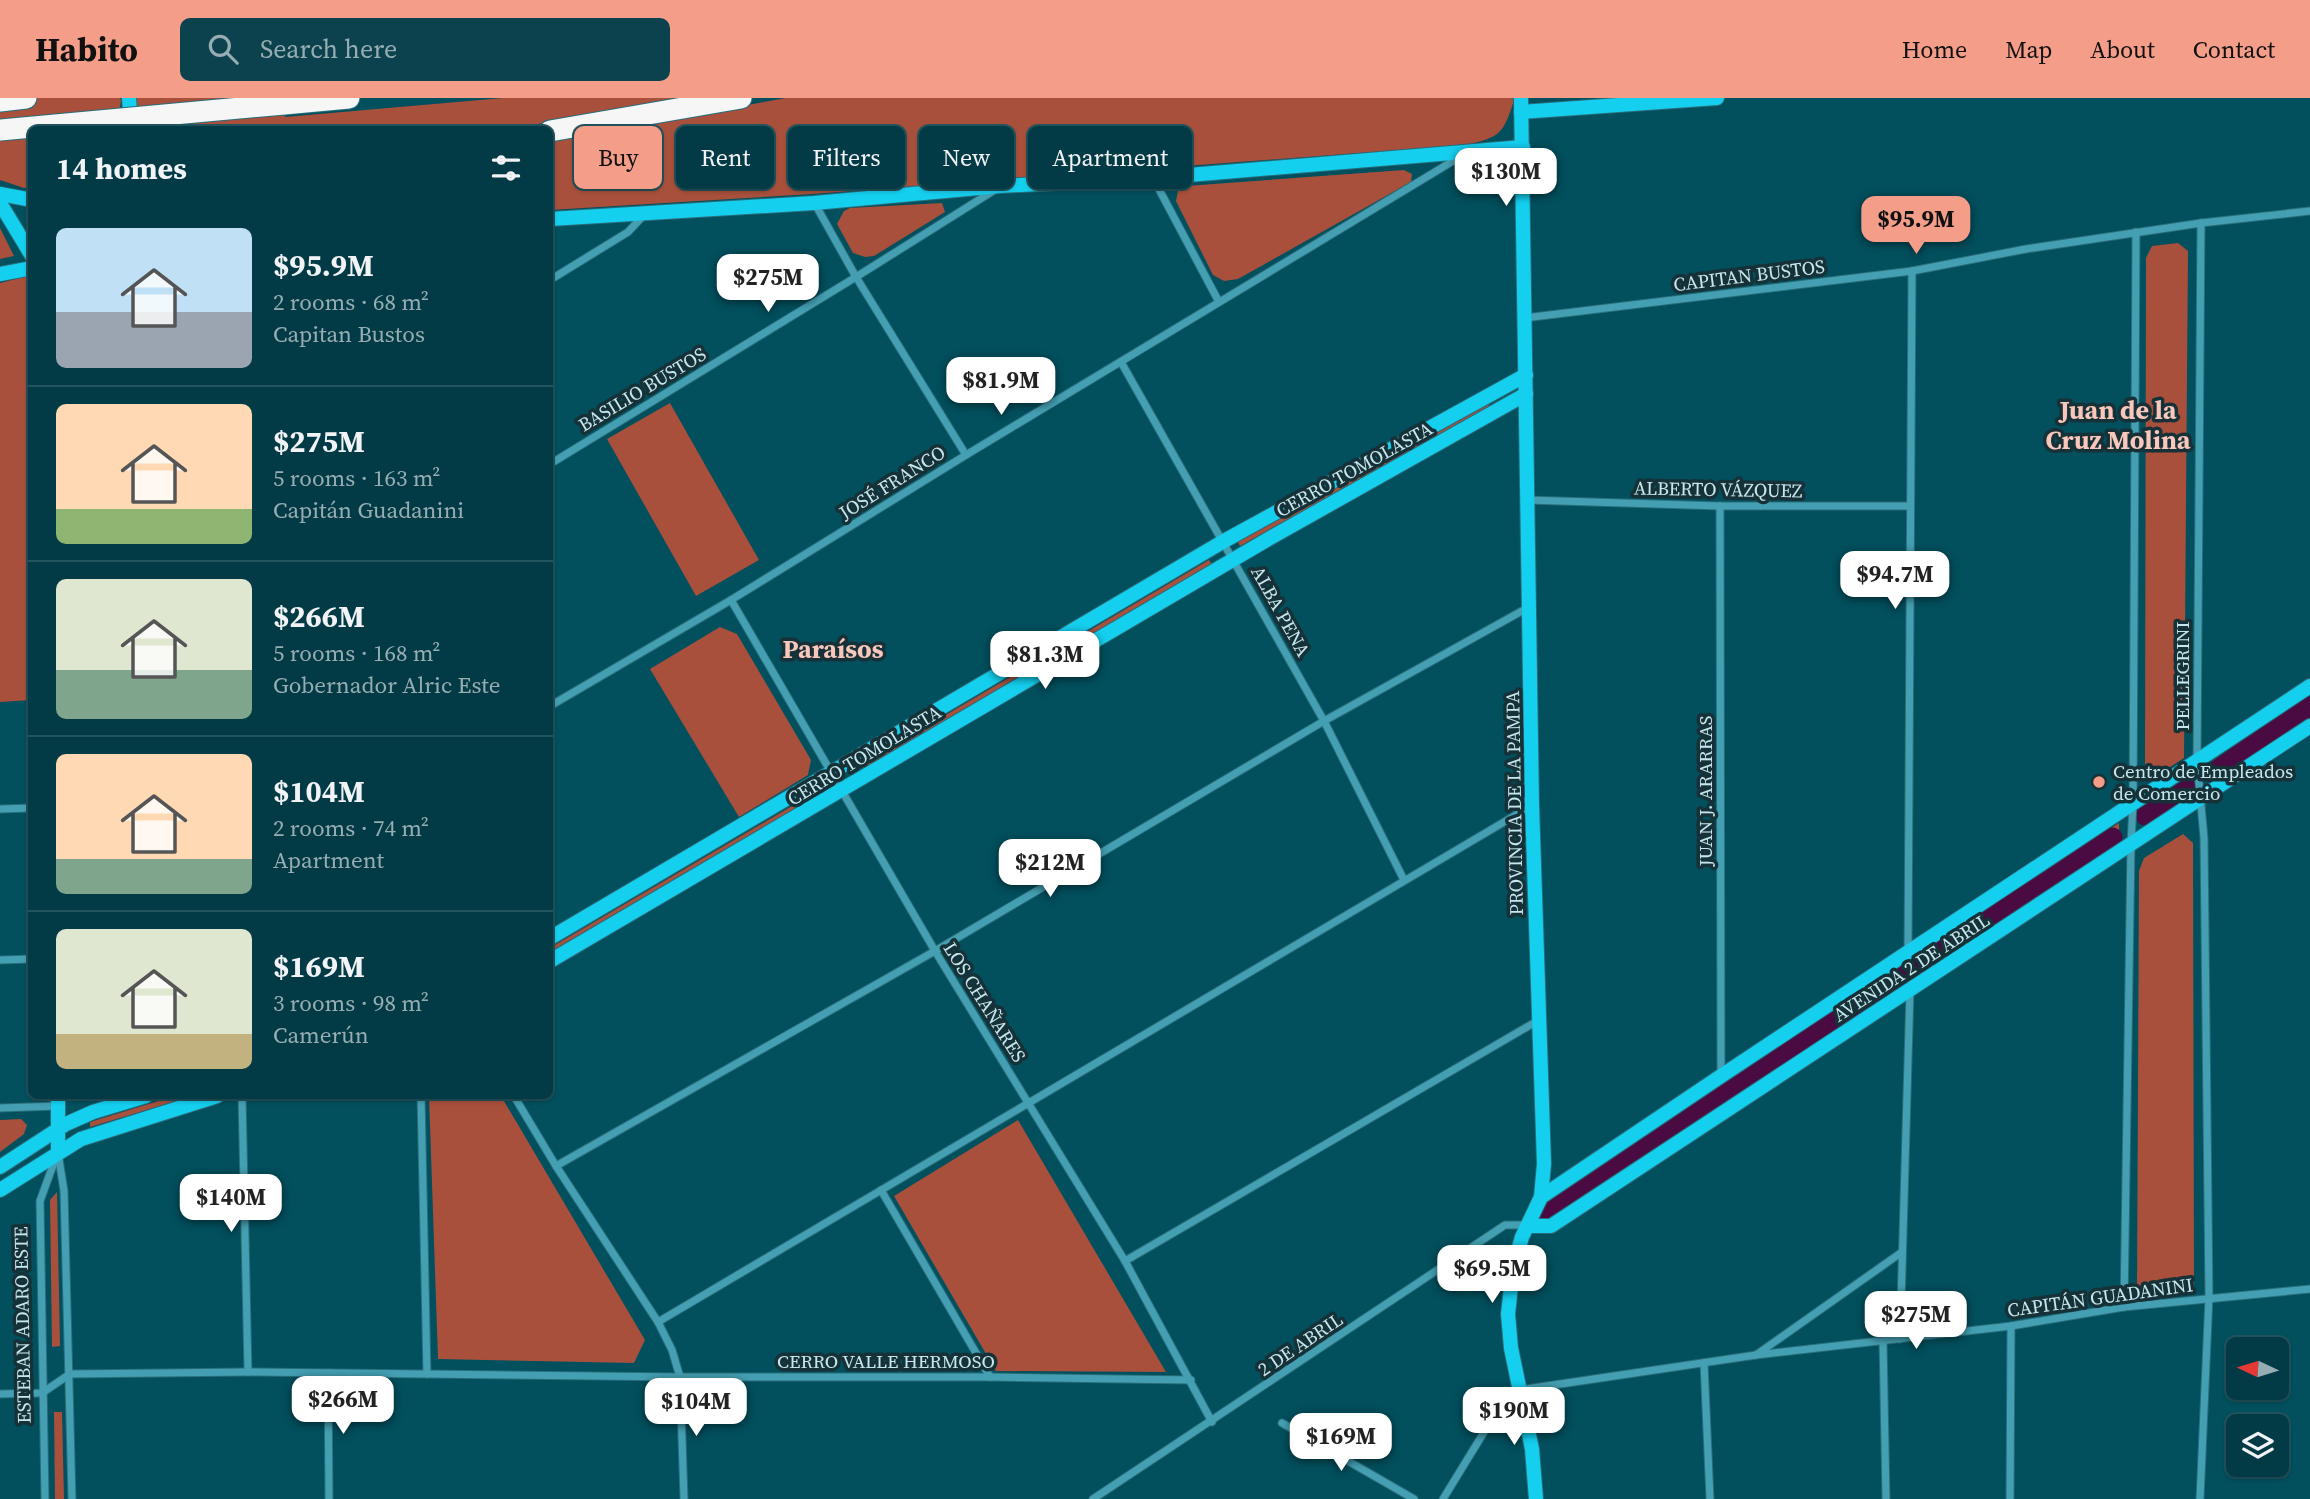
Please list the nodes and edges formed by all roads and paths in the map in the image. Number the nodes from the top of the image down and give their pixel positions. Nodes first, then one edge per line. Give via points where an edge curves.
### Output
1 (26, 98) edge
2 (129, 98) edge
3 (349, 98) edge
4 (741, 98) edge
5 (1717, 98) edge
6 (0, 101) edge
7 (1521, 105) edge
8 (44, 126) edge
9 (127, 126) edge
10 (28, 127) edge
11 (0, 130) edge
12 (553, 130) edge
13 (1523, 147) junction
14 (1467, 153) junction
15 (1192, 175) edge
16 (977, 189) edge
17 (997, 189) edge
18 (1159, 189) edge
19 (0, 194) edge
20 (28, 199) edge
21 (0, 203) edge
22 (814, 203) junction
23 (2310, 211) edge
24 (647, 212) junction
25 (553, 219) edge
26 (2201, 223) junction
27 (2136, 232) junction
28 (28, 249) edge
29 (28, 269) edge
30 (1912, 271) junction
31 (0, 274) edge
32 (856, 277) junction
33 (553, 278) edge
34 (1219, 302) junction
35 (1524, 318) junction
36 (1121, 362) junction
37 (1526, 374) junction
38 (1526, 394) junction
39 (966, 455) junction
40 (553, 462) edge
41 (1527, 500) junction
42 (1720, 506) junction
43 (1910, 506) junction
44 (1224, 541) junction
45 (1234, 559) junction
46 (731, 600) junction
47 (1530, 606) junction
48 (2310, 686) edge
49 (553, 704) edge
50 (1324, 721) junction
51 (2310, 726) edge
52 (2197, 761) junction
53 (831, 772) junction
54 (842, 790) junction
55 (2199, 799) junction
56 (2133, 803) junction
57 (1532, 805) junction
58 (28, 808) edge
59 (0, 809) edge
60 (2131, 844) junction
61 (1404, 880) junction
62 (553, 936) edge
63 (935, 951) junction
64 (1908, 952) junction
65 (28, 959) edge
66 (553, 959) edge
67 (0, 960) edge
68 (1910, 991) junction
69 (1539, 1020) junction
70 (1721, 1076) junction
71 (136, 1099) edge
72 (207, 1099) edge
73 (242, 1099) edge
74 (421, 1099) edge
75 (516, 1099) edge
76 (58, 1101) edge
77 (1028, 1101) junction
78 (0, 1108) edge
79 (59, 1128) junction
80 (58, 1153) junction
81 (556, 1166) junction
82 (0, 1167) edge
83 (0, 1189) edge
84 (881, 1190) junction
85 (1541, 1198) junction
86 (1528, 1226) junction
87 (1902, 1252) junction
88 (1125, 1261) junction
89 (2310, 1289) edge
90 (2209, 1297) junction
91 (2124, 1307) junction
92 (658, 1322) junction
93 (2011, 1326) junction
94 (1900, 1339) junction
95 (1882, 1341) junction
96 (1756, 1355) junction
97 (1704, 1363) junction
98 (248, 1372) junction
99 (328, 1373) junction
100 (70, 1374) junction
101 (427, 1374) junction
102 (680, 1377) junction
103 (990, 1377) junction
104 (1191, 1380) junction
105 (1520, 1390) junction
106 (42, 1393) junction
107 (0, 1394) edge
108 (1212, 1422) junction
109 (1282, 1423) dead end
110 (45, 1499) edge
111 (72, 1499) edge
112 (329, 1499) edge
113 (684, 1499) edge
114 (1093, 1499) edge
115 (1414, 1499) edge
116 (1443, 1499) edge
117 (1536, 1499) edge
118 (1710, 1499) edge
119 (1886, 1499) edge
120 (2010, 1499) edge
121 (2200, 1499) edge

1 - 6 highway
2 - 9 street
3 - 8 highway, bridge
4 - 12 highway
5 - 7 street
7 - 13 street, PROVINCIA DE LA PAMPA
10 - 11 highway, bridge
13 - 14 street
13 - 35 street, PROVINCIA DE LA PAMPA
14 - 15 street
14 - 34 street, JOSÉ FRANCO
16 - 22 street
17 - 32 street, BASILIO BUSTOS
18 - 34 street
19 - 20 street
21 - 28 street
22 - 24 street
22 - 32 street
23 - 26 street, CAPITAN BUSTOS
24 - 25 street
24 - 33 street via 628,232
26 - 27 street, CAPITAN BUSTOS
26 - 52 street, PELLEGRINI
27 - 30 street, CAPITAN BUSTOS
27 - 56 street
29 - 31 street
30 - 35 street, CAPITAN BUSTOS
30 - 43 street
32 - 39 street
32 - 40 street, BASILIO BUSTOS
34 - 36 street, JOSÉ FRANCO
35 - 37 street, PROVINCIA DE LA PAMPA
36 - 39 street, JOSÉ FRANCO
36 - 44 street, ALBA PENA
37 - 38 street, PROVINCIA DE LA PAMPA
37 - 44 street, CERRO TOMOLASTA
38 - 41 street, PROVINCIA DE LA PAMPA
38 - 45 street, CERRO TOMOLASTA
39 - 46 street, JOSÉ FRANCO
41 - 42 street, ALBERTO VÁZQUEZ
41 - 47 street, PROVINCIA DE LA PAMPA
42 - 43 street, ALBERTO VÁZQUEZ
42 - 70 street, JUAN J. ARARRAS
43 - 64 street
44 - 45 street, ALBA PENA
44 - 53 street, CERRO TOMOLASTA
45 - 50 street, ALBA PENA
45 - 54 street, CERRO TOMOLASTA
46 - 49 street, JOSÉ FRANCO
46 - 53 street, LOS CHAÑARES
47 - 50 street
47 - 57 street, PROVINCIA DE LA PAMPA
48 - 52 street, AVENIDA 2 DE ABRIL
50 - 61 street, ALBA PENA
50 - 63 street
51 - 55 street, AVENIDA 2 DE ABRIL
52 - 55 street, PELLEGRINI
52 - 56 street, AVENIDA 2 DE ABRIL
53 - 54 street, LOS CHAÑARES
53 - 62 street, CERRO TOMOLASTA
54 - 63 street, LOS CHAÑARES
54 - 66 street, CERRO TOMOLASTA
55 - 60 street, AVENIDA 2 DE ABRIL
55 - 90 street, PELLEGRINI via 2204,838
56 - 60 street
56 - 64 street, AVENIDA 2 DE ABRIL
57 - 61 street
57 - 69 street, PROVINCIA DE LA PAMPA
58 - 59 street
60 - 68 street, AVENIDA 2 DE ABRIL
60 - 91 street
61 - 77 street
63 - 77 street, LOS CHAÑARES
63 - 81 street
64 - 70 street, AVENIDA 2 DE ABRIL
65 - 67 street
68 - 86 street, AVENIDA 2 DE ABRIL via 1551,1226
68 - 87 street
69 - 85 street, PROVINCIA DE LA PAMPA
69 - 88 street
70 - 85 street, AVENIDA 2 DE ABRIL
71 - 79 street
72 - 80 street via 80,1139
73 - 98 street
74 - 101 street
75 - 81 street
76 - 78 street
76 - 79 street, ESTEBAN ADARO ESTE
77 - 84 street
77 - 88 street, LOS CHAÑARES
79 - 80 street, ESTEBAN ADARO ESTE
79 - 82 street
80 - 83 street
80 - 100 street, ESTEBAN ADARO ESTE via 64,1191
80 - 106 street, ESTEBAN ADARO ESTE via 40,1201
81 - 92 street
84 - 92 street
84 - 103 street
85 - 86 street, PROVINCIA DE LA PAMPA
86 - 105 street, PROVINCIA DE LA PAMPA via 1513,1268 1508,1314
86 - 108 street, 2 DE ABRIL via 1505,1225
87 - 94 street
87 - 96 street
88 - 104 street, LOS CHAÑARES
89 - 90 street, CAPITÁN GUADANINI
90 - 91 street, CAPITÁN GUADANINI
90 - 121 street, PELLEGRINI
91 - 93 street, CAPITÁN GUADANINI
92 - 102 street
93 - 94 street, CAPITÁN GUADANINI
93 - 120 street
94 - 95 street, CAPITÁN GUADANINI
95 - 96 street, CAPITÁN GUADANINI
95 - 119 street
96 - 97 street, CAPITÁN GUADANINI
97 - 105 street, CAPITÁN GUADANINI
97 - 118 street
98 - 99 street, CERRO VALLE HERMOSO
98 - 100 street, CERRO VALLE HERMOSO
99 - 101 street, CERRO VALLE HERMOSO
99 - 112 street
100 - 106 street
100 - 111 street, ESTEBAN ADARO ESTE
101 - 102 street, CERRO VALLE HERMOSO
102 - 103 street, CERRO VALLE HERMOSO
102 - 113 street
103 - 104 street, CERRO VALLE HERMOSO
104 - 108 street, LOS CHAÑARES
105 - 116 street via 1497,1411
105 - 117 street, PROVINCIA DE LA PAMPA
106 - 107 street
106 - 110 street, ESTEBAN ADARO ESTE
108 - 114 street, 2 DE ABRIL
109 - 115 street

